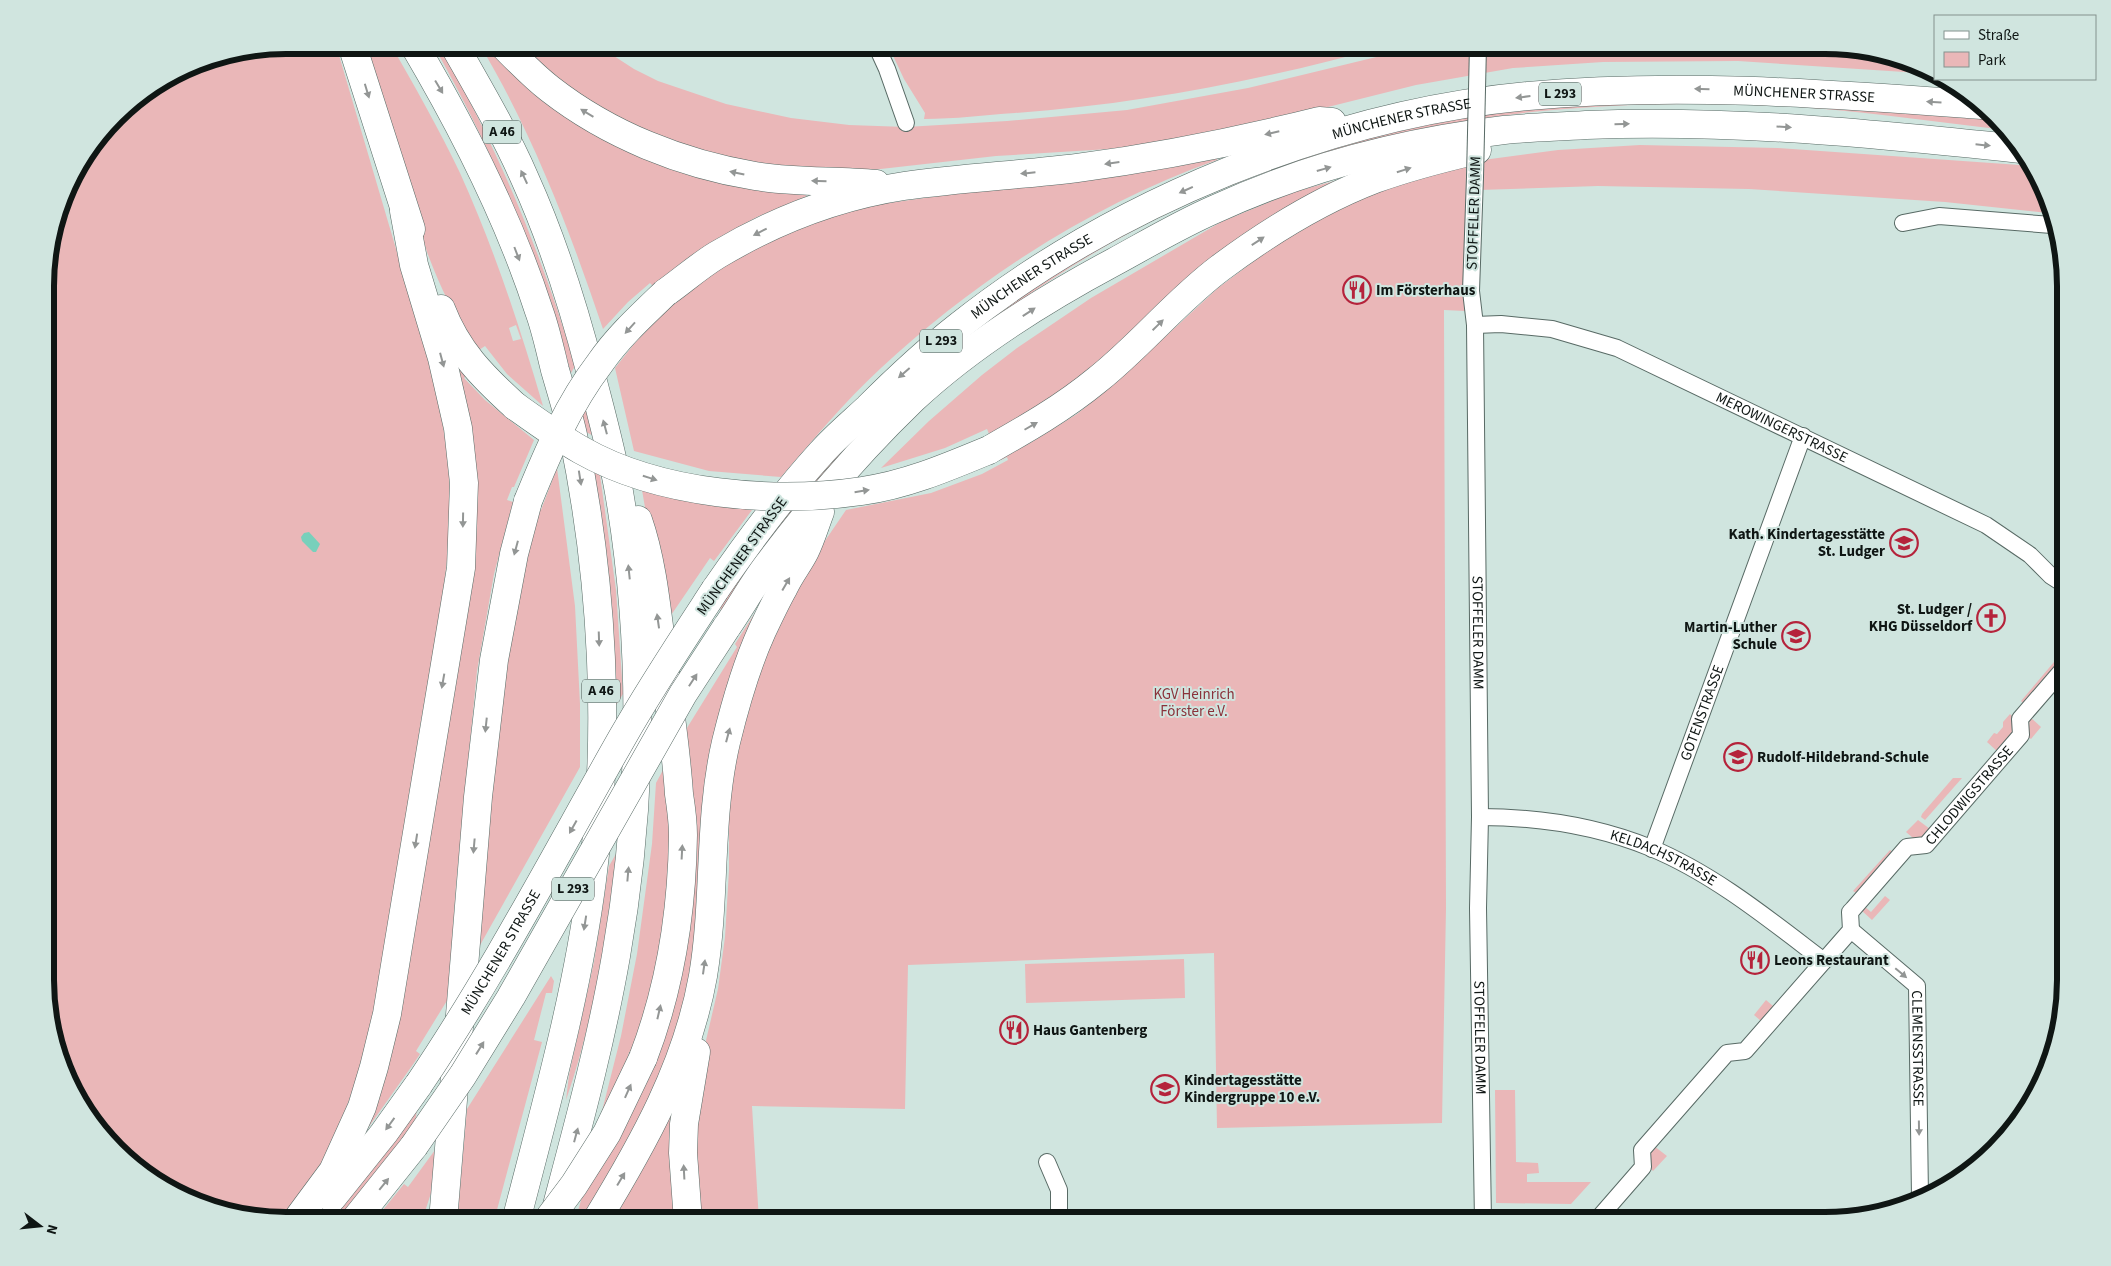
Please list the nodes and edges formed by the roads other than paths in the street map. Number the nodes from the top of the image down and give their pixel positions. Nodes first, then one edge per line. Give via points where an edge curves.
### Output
1 (355, 54) edge
2 (419, 54) edge
3 (459, 54) edge
4 (513, 54) edge
5 (880, 54) edge
6 (1478, 54) edge
7 (1970, 104) edge
8 (906, 123) dead end
9 (1371, 124) junction
10 (1533, 128) junction
11 (2012, 148) edge
12 (903, 186) junction
13 (404, 211) junction
14 (1903, 223) dead end
15 (2049, 224) edge
16 (1475, 324) junction
17 (1803, 436) junction
18 (831, 485) junction
19 (619, 492) junction
20 (2057, 580) edge
21 (2057, 677) edge
22 (1480, 817) junction
23 (1652, 848) junction
24 (1851, 930) junction
25 (1824, 961) junction
26 (694, 1015) junction
27 (1047, 1162) dead end
28 (447, 1167) junction
29 (1920, 1192) edge
30 (303, 1212) edge
31 (319, 1212) edge
32 (361, 1212) edge
33 (431, 1212) edge
34 (444, 1212) edge
35 (518, 1212) edge
36 (554, 1212) edge
37 (555, 1212) edge
38 (601, 1212) edge
39 (687, 1212) edge
40 (1059, 1212) edge
41 (1483, 1212) edge
42 (1604, 1212) edge

1 -> 13 highway
2 -> 35 highway, A 46 via 449,105 499,209 539,311 573,434 589,536 599,632 600,789 592,879 580,957 556,1066
19 -> 3 highway, A 46 via 579,327 543,222 525,178
12 -> 4 highway via 778,179 684,160 612,128 576,107 550,89
5 - 8 street
6 - 16 street, STOFFELER DAMM, bridge via 1471,291
7 -> 9 highway, MÜNCHENER STRASSE / L 293 via 1751,90 1617,90 1524,96
9 -> 12 highway, L 293 via 1319,122 1130,161
9 -> 31 highway, MÜNCHENER STRASSE / L 293, bridge via 1231,170 1106,229 1020,282 959,326 896,380 822,451 766,517 715,590 623,736 538,891 419,1084
10 -> 11 highway, MÜNCHENER STRASSE / L 293 via 1626,124 1738,125
13 -> 10 highway, bridge via 449,329 480,374 515,406 582,451 622,469 658,480 703,490 755,496 810,496 864,491 944,469 989,450 1057,410 1097,380 1218,269 1306,212 1374,180 1445,158 1511,145
18 -> 10 highway, MÜNCHENER STRASSE / L 293 via 914,398 988,338 1066,288 1205,214 1279,183 1380,152 1436,140
12 -> 28 highway, L 293, bridge via 804,212 764,229 715,256 665,293 600,362 569,408 545,459 528,501 506,590 494,660 478,797
13 -> 30 highway via 414,265 442,358 458,428 464,483 461,568 387,1014 374,1067 362,1106 333,1171
14 - 15 street via 1939,216
16 - 17 street, MEROWINGERSTRASSE via 1552,329 1618,348
16 - 22 street, STOFFELER DAMM
17 - 20 street, MEROWINGERSTRASSE via 1986,525 2030,555
17 - 23 street, GOTENSTRASSE
26 -> 18 highway via 703,975 716,818 726,744 746,670 784,586 805,551
32 -> 18 highway, MÜNCHENER STRASSE / L 293, bridge via 414,1146 463,1075 684,694 766,567
36 -> 19 highway, bridge via 607,1133 657,1022 670,961 680,884 683,834 678,772 651,576 639,520
37 -> 19 highway, A 46 via 588,1090 616,957 634,805 638,709 635,633
21 - 24 street, CHLODWIGSTRASSE via 2020,718 2021,735 1926,845 1907,847 1850,912
22 - 23 street, KELDACHSTRASSE via 1548,820 1590,828
22 - 41 street, STOFFELER DAMM via 1478,908
23 - 25 street, KELDACHSTRASSE via 1726,890
24 - 25 street
24 -> 29 street, CLEMENSSTRASSE via 1917,986
25 - 42 street via 1745,1051 1727,1053 1642,1150 1643,1167
38 -> 26 highway via 665,1097
39 -> 26 highway via 683,1153 684,1124 696,1056
27 - 40 street via 1059,1190
28 - 33 highway
28 - 34 highway

